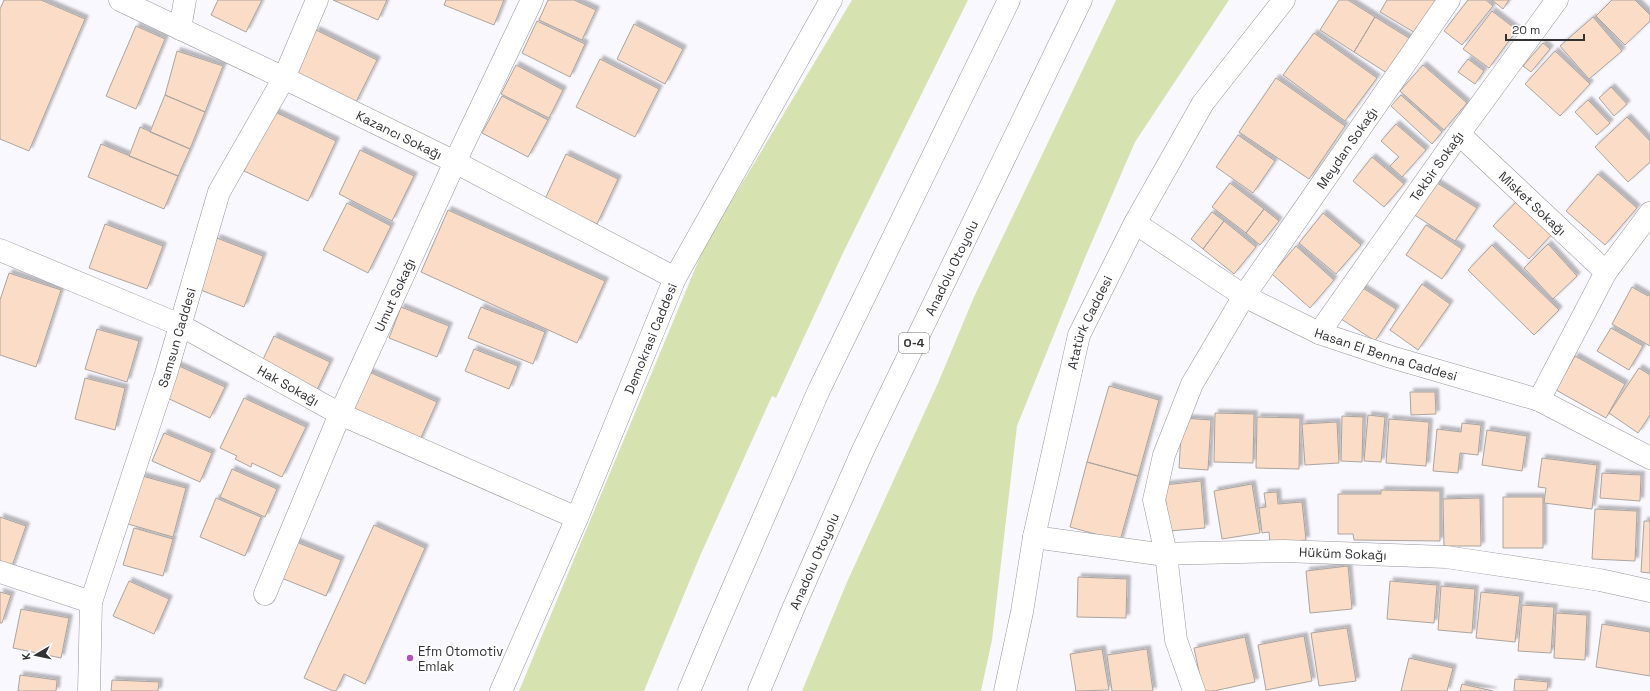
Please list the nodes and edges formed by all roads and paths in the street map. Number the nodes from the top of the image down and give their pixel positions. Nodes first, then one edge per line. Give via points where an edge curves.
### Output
1 (120, 0) edge
2 (185, 0) edge
3 (317, 0) edge
4 (532, 0) edge
5 (831, 0) edge
6 (1009, 0) edge
7 (1081, 0) edge
8 (1284, 0) edge
9 (1449, 0) edge
10 (1557, 0) edge
11 (180, 29) junction
12 (284, 78) junction
13 (1459, 134) junction
14 (455, 162) junction
15 (1650, 213) edge
16 (1135, 223) junction
17 (0, 250) edge
18 (1606, 272) junction
19 (675, 278) junction
20 (1244, 296) junction
21 (180, 325) junction
22 (1319, 334) junction
23 (1539, 400) junction
24 (340, 414) junction
25 (1650, 458) edge
26 (577, 518) junction
27 (1034, 537) junction
28 (1166, 554) junction
29 (0, 572) edge
30 (1650, 591) edge
31 (265, 594) dead end
32 (91, 602) junction
33 (90, 691) edge
34 (501, 691) edge
35 (690, 691) edge
36 (759, 691) edge
37 (1005, 691) edge
38 (1194, 691) edge

1 - 11 main road, Kazancı Sokağı
2 - 11 main road
3 - 12 main road, Samsun Caddesi
4 - 14 main road, Umut Sokağı
5 - 19 main road, Demokrasi Caddesi
6 - 35 main road via 819,390
7 - 36 main road, Anadolu Otoyolu / O-4 via 863,450
8 - 16 main road, Atatürk Caddesi via 1204,103
9 - 20 main road, Meydan Sokağı
10 - 13 main road, Tekbir Sokağı
11 - 12 main road, Kazancı Sokağı
12 - 14 main road, Kazancı Sokağı
12 - 21 main road, Samsun Caddesi via 219,192
13 - 18 main road, Misket Sokağı
13 - 22 main road, Tekbir Sokağı
14 - 19 main road, Kazancı Sokağı
14 - 24 main road, Umut Sokağı
15 - 18 main road
16 - 20 main road, Hasan El Benna Caddesi
16 - 27 main road, Atatürk Caddesi via 1079,335
17 - 21 main road, Hak Sokağı
18 - 23 main road
19 - 26 main road, Demokrasi Caddesi
20 - 22 main road, Hasan El Benna Caddesi
20 - 28 main road, Meydan Sokağı via 1192,384 1164,455 1154,500
21 - 24 main road, Hak Sokağı
21 - 32 main road, Samsun Caddesi
22 - 23 main road, Hasan El Benna Caddesi
23 - 25 main road, Hasan El Benna Caddesi
24 - 26 main road, Hak Sokağı
24 - 31 main road, Umut Sokağı
26 - 34 main road, Demokrasi Caddesi
27 - 28 main road, Hüküm Sokağı
27 - 37 main road, Atatürk Caddesi via 1022,612
28 - 30 main road, Hüküm Sokağı via 1284,551 1446,557 1600,580
28 - 38 main road, Meydan Sokağı via 1176,640
29 - 32 main road
32 - 33 main road, Samsun Caddesi

